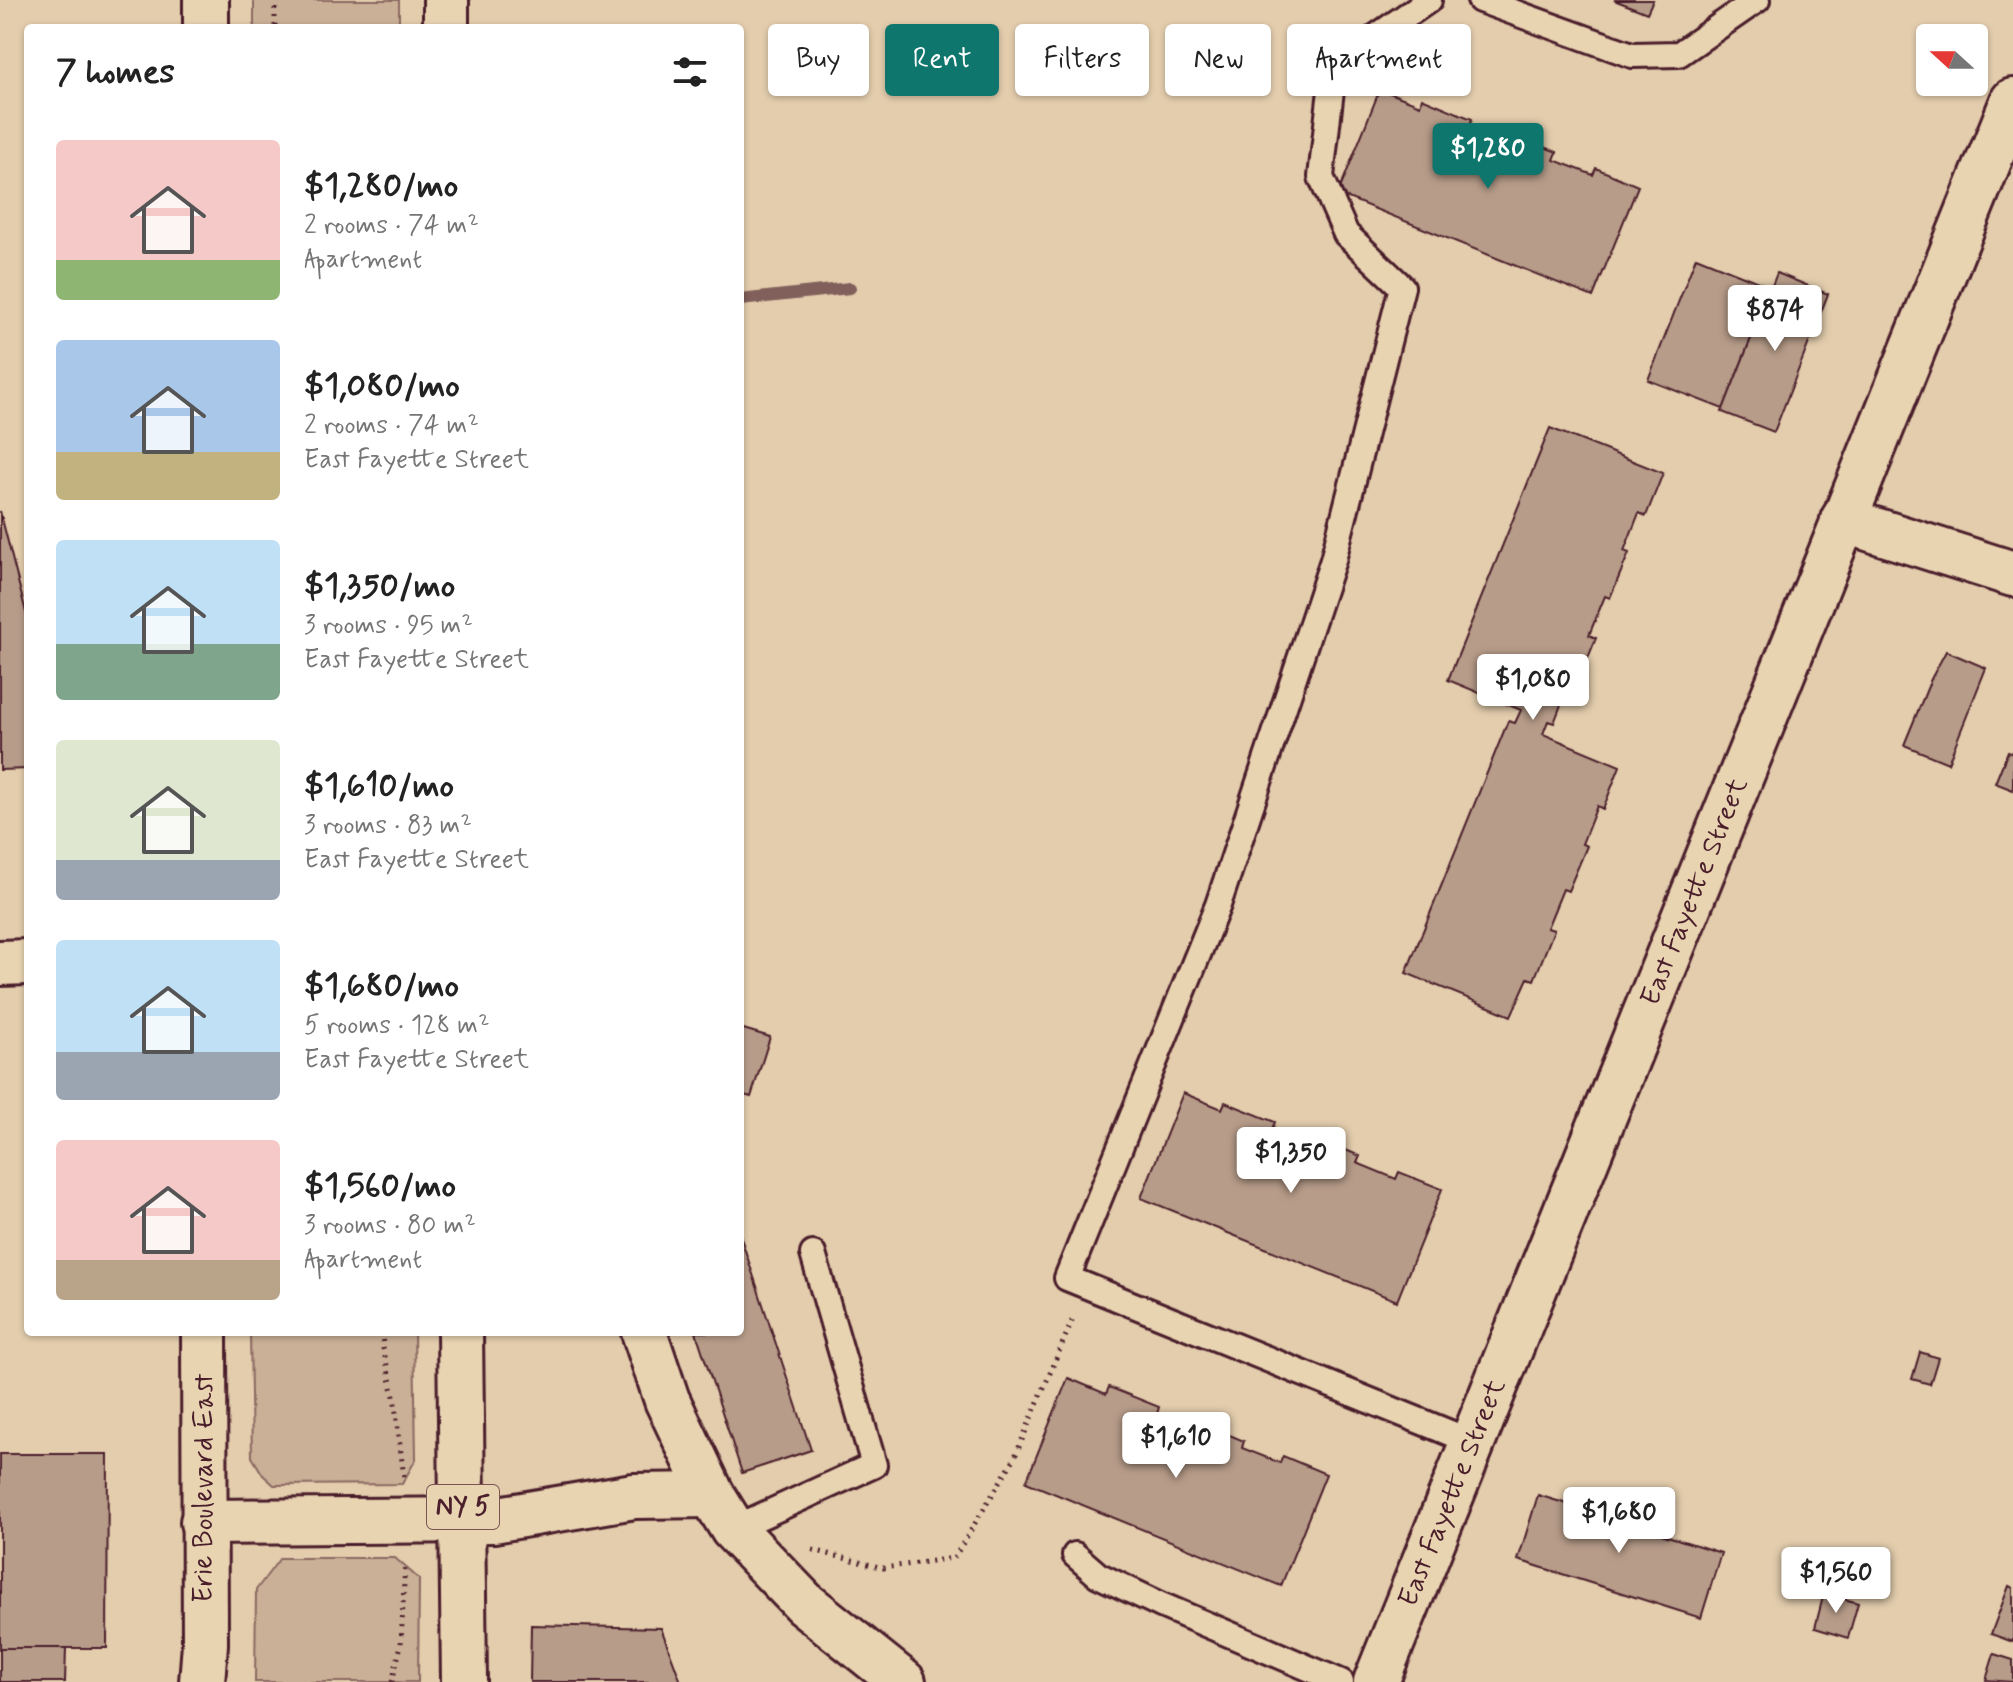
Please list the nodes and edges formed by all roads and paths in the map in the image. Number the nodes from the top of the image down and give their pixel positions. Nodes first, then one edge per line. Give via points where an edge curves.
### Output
1 (206, 0) edge
2 (275, 0) edge
3 (446, 0) edge
4 (1429, 0) edge
5 (1480, 0) edge
6 (1757, 0) edge
7 (206, 24) edge
8 (275, 24) edge
9 (446, 24) edge
10 (2013, 101) edge
11 (1843, 520) junction
12 (2013, 574) edge
13 (24, 962) edge
14 (0, 963) edge
15 (813, 1254) dead end
16 (1086, 1286) junction
17 (204, 1336) edge
18 (383, 1336) edge
19 (460, 1336) edge
20 (645, 1336) edge
21 (1472, 1442) junction
22 (404, 1485) dead end
23 (463, 1521) junction
24 (203, 1522) junction
25 (736, 1528) junction
26 (1075, 1555) dead end
27 (405, 1558) dead end
28 (206, 1669) edge
29 (392, 1682) edge
30 (464, 1682) edge
31 (903, 1682) edge
32 (1341, 1682) edge
33 (1376, 1682) edge

1 - 7 street
2 - 8 path
3 - 9 street
4 - 16 lane via 1377,36 1331,90 1321,177 1346,234 1402,287 1333,560 1218,905 1067,1278
5 - 6 lane via 1632,55 1679,54
10 - 11 street, East Fayette Street
11 - 12 street
11 - 21 street, East Fayette Street
13 - 14 street
15 - 25 lane via 874,1465
16 - 21 lane
16 - 25 path via 1014,1459 954,1558 883,1568
17 - 24 street, Erie Boulevard East
18 - 22 path
19 - 23 street, NY 5
20 - 25 street via 667,1400
21 - 33 street, East Fayette Street
23 - 24 street
23 - 25 street via 512,1518 634,1496
23 - 30 street, NY 5
24 - 28 street, Erie Boulevard East
25 - 31 street via 804,1603
26 - 32 lane via 1098,1575
27 - 29 path via 401,1645

